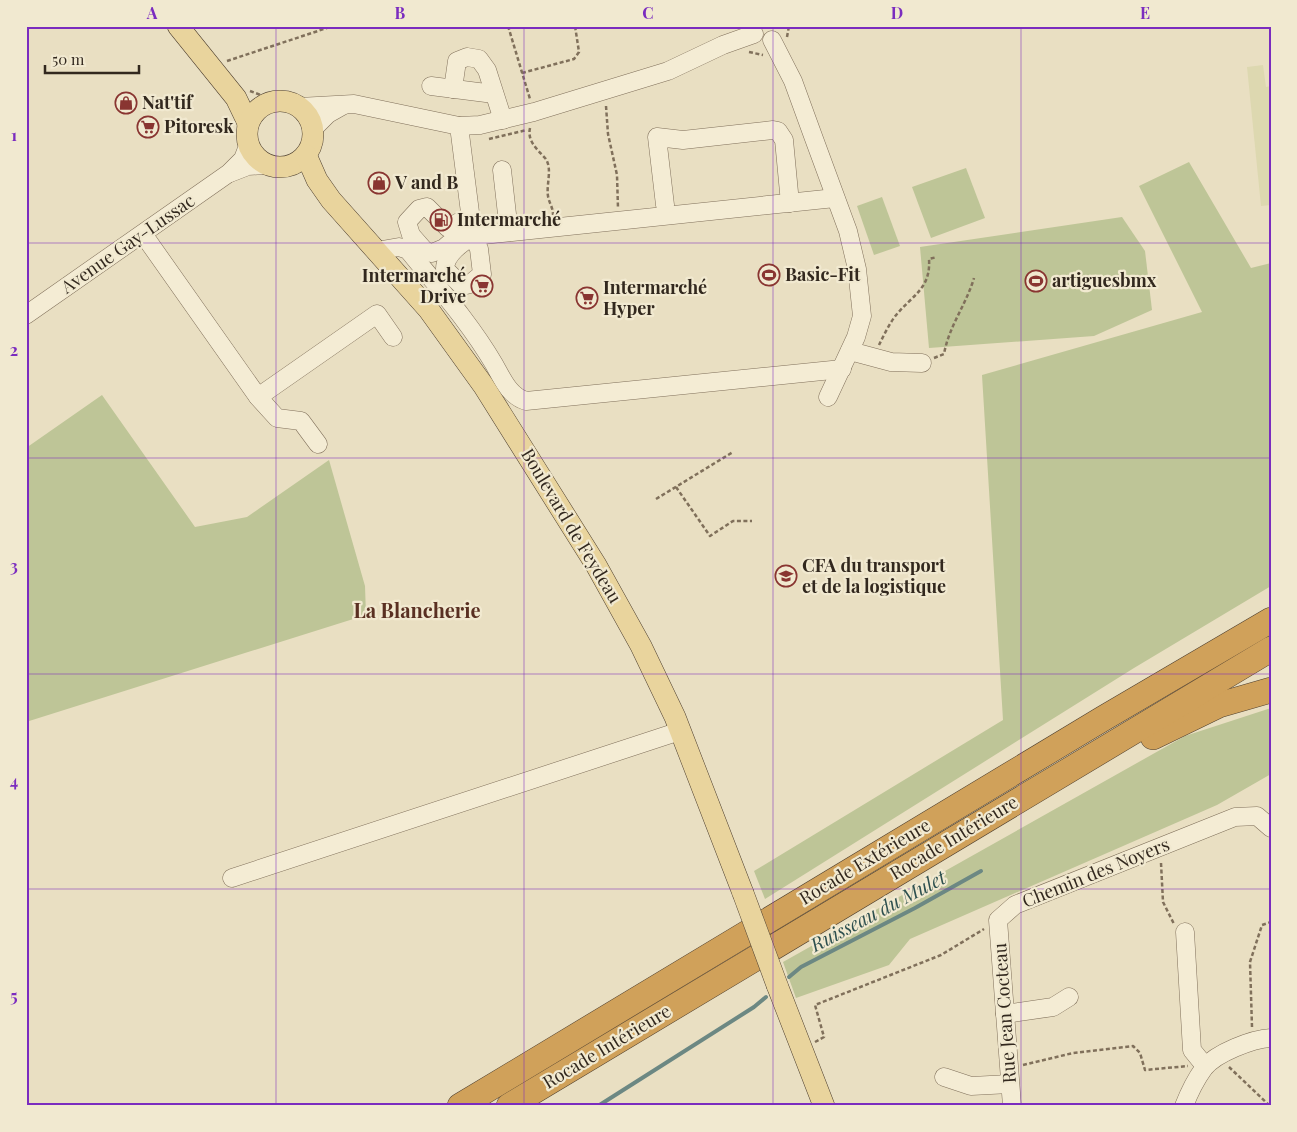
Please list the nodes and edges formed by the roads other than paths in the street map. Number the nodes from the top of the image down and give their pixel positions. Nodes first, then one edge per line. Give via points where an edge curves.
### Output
1 (178, 26) edge
2 (754, 30) edge
3 (774, 33) edge
4 (431, 86) dead end
5 (453, 89) junction
6 (494, 94) junction
7 (236, 98) junction
8 (267, 103) junction
9 (345, 104) junction
10 (299, 107) junction
11 (503, 120) junction
12 (248, 123) junction
13 (459, 126) junction
14 (313, 129) junction
15 (248, 146) junction
16 (306, 155) junction
17 (505, 165) dead end
18 (275, 166) junction
19 (229, 173) junction
20 (835, 198) junction
21 (331, 200) junction
22 (790, 203) junction
23 (662, 211) junction
24 (472, 226) junction
25 (512, 227) junction
26 (143, 234) junction
27 (376, 250) junction
28 (432, 253) junction
29 (445, 268) junction
30 (26, 315) edge
31 (393, 337) dead end
32 (850, 351) junction
33 (922, 363) road end
34 (842, 369) junction
35 (828, 397) dead end
36 (258, 398) junction
37 (318, 444) dead end
38 (1271, 603) edge
39 (1271, 620) edge
40 (1271, 649) edge
41 (1271, 690) edge
42 (1104, 718) junction
43 (680, 731) junction
44 (1012, 803) junction
45 (1271, 828) edge
46 (232, 878) dead end
47 (998, 920) joint
48 (1185, 932) road end
49 (1069, 997) dead end
50 (1005, 1014) junction
51 (1271, 1038) edge
52 (1212, 1062) junction
53 (1010, 1076) junction
54 (944, 1077) dead end
55 (460, 1106) edge
56 (509, 1106) edge
57 (824, 1106) edge
58 (1012, 1106) edge
59 (1184, 1106) edge

1 - 7 main road
2 - 3 street via 762,42
2 - 11 street via 668,71
3 - 20 street
4 - 5 street
5 - 6 street
5 - 6 street via 457,61 467,57 479,59 487,70
6 - 11 street
7 - 8 main road
7 - 12 main road
8 - 10 main road via 281,101
8 - 12 main road via 258,108
9 - 10 street
9 - 13 street
9 - 14 street via 328,114
10 - 14 main road
11 - 13 street
12 - 15 main road
13 - 24 street
14 - 16 main road via 311,147
15 - 18 main road via 253,155
15 - 19 street, Avenue Gay-Lussac via 243,159
16 - 18 main road via 300,161
16 - 21 main road, Boulevard de Feydeau via 317,180
17 - 25 street
18 - 19 street, Avenue Gay-Lussac via 248,166
18 - 21 main road, Boulevard de Feydeau via 312,184
19 - 26 street, Avenue Gay-Lussac
20 - 22 street
20 - 32 street via 848,231 857,269 862,316
21 - 27 main road, Boulevard de Feydeau
22 - 23 street
22 - 23 street via 784,140 778,131 655,145
23 - 25 street via 620,221 553,228
24 - 25 street
24 - 28 street via 444,248
24 - 28 street via 448,228 427,207 419,209 407,222 411,235
24 - 29 street via 449,256
24 - 29 street via 482,274 462,286
26 - 30 street, Avenue Gay-Lussac
26 - 36 street
27 - 34 street via 399,247 408,250 480,342 508,388 526,401
27 - 43 main road, Boulevard de Feydeau via 429,310 483,385 547,485 642,646
28 - 29 street
31 - 36 street via 376,314
32 - 33 street via 876,359
32 - 34 street
34 - 35 street
36 - 37 street via 277,418 301,421
38 - 42 highway via 1192,652
39 - 42 highway, Rocade Extérieure
40 - 44 highway, Rocade Intérieure
41 - 44 highway via 1190,718
42 - 55 highway, Rocade Extérieure
43 - 46 street
43 - 57 main road, Boulevard de Feydeau, bridge
44 - 56 highway, Rocade Intérieure
45 - 47 street, Chemin des Noyers via 1257,816 1235,818 1015,905
47 - 50 street, Rue Jean Cocteau
48 - 52 street via 1192,1050
49 - 50 street via 1053,1007
50 - 53 street, Rue Jean Cocteau
51 - 52 street via 1252,1041
52 - 59 street
53 - 54 street via 970,1086
53 - 58 street, Rue Jean Cocteau

